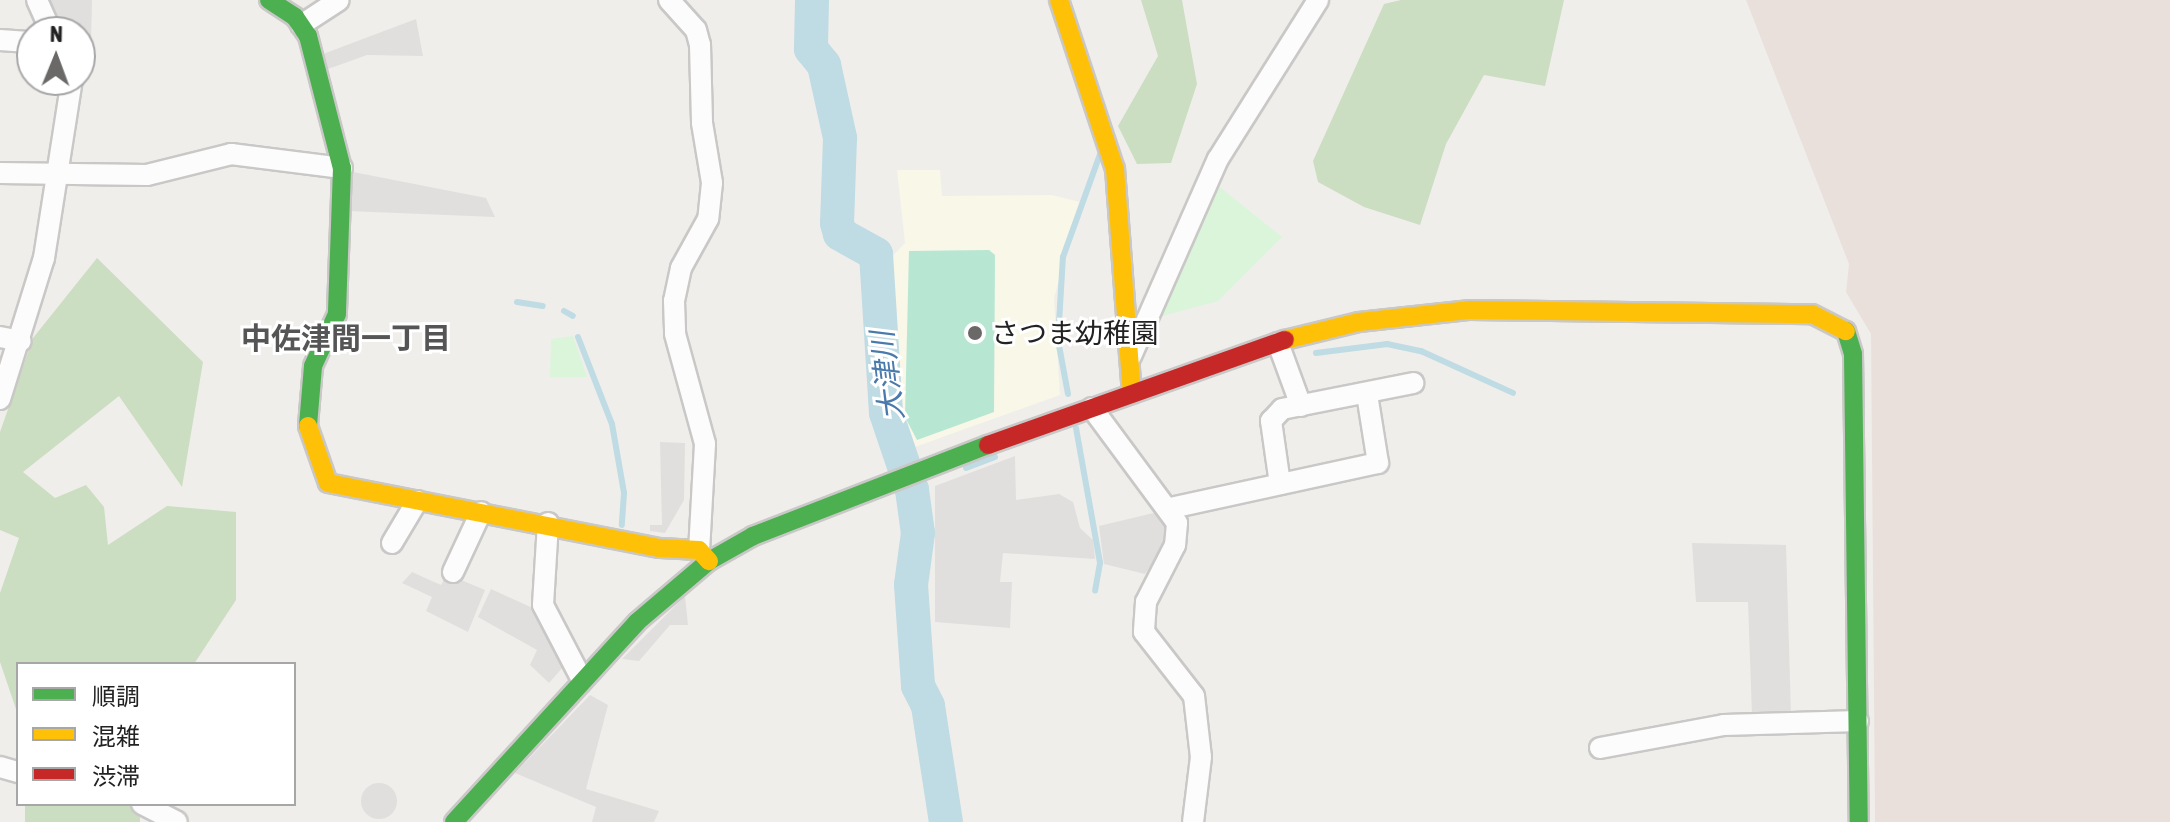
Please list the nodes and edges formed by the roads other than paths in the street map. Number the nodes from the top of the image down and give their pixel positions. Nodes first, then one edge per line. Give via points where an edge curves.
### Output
1 (269, 0) edge
2 (339, 0) edge
3 (669, 0) edge
4 (1059, 0) edge
5 (1318, 0) edge
6 (301, 25) junction
7 (0, 40) edge
8 (0, 59) edge
9 (70, 96) edge
10 (342, 168) junction
11 (0, 173) edge
12 (58, 173) junction
13 (0, 337) edge
14 (21, 341) junction
15 (1278, 343) junction
16 (1129, 360) junction
17 (1413, 383) dead end
18 (1132, 393) junction
19 (1367, 394) junction
20 (0, 399) edge
21 (1301, 406) junction
22 (1092, 408) junction
23 (1280, 484) junction
24 (417, 501) junction
25 (1171, 508) junction
26 (481, 512) junction
27 (548, 523) junction
28 (392, 543) dead end
29 (704, 556) junction
30 (453, 572) dead end
31 (581, 678) junction
32 (1858, 721) junction
33 (1600, 748) dead end
34 (146, 806) edge
35 (177, 822) edge
36 (454, 822) edge
37 (1193, 822) edge
38 (1859, 822) edge

1 - 6 street
2 - 6 street
3 - 29 street via 696,30 700,45 702,123 712,183 708,219 681,268 674,301 675,334 705,444
4 - 16 street via 1115,169
5 - 16 street via 1218,159
6 - 10 street
7 - 8 street
9 - 12 street
10 - 12 street via 231,154 147,175
10 - 24 street via 337,314 313,366 308,439 321,489
11 - 12 street
12 - 14 street
13 - 14 street
14 - 20 street
15 - 18 street
15 - 21 street
15 - 32 street via 1359,322 1470,310 1835,320 1847,331 1853,354
16 - 18 street
17 - 19 street
18 - 22 street
19 - 21 street
19 - 23 street via 1378,463
21 - 23 street via 1282,409 1271,421
22 - 25 street
22 - 29 street
23 - 25 street
24 - 26 street
24 - 28 street
25 - 37 street via 1175,545 1146,602 1144,632 1194,696 1201,757
26 - 27 street
26 - 30 street
27 - 29 street
27 - 31 street via 543,605
29 - 31 street
31 - 36 street
32 - 33 street via 1724,725
32 - 38 street
34 - 35 street

